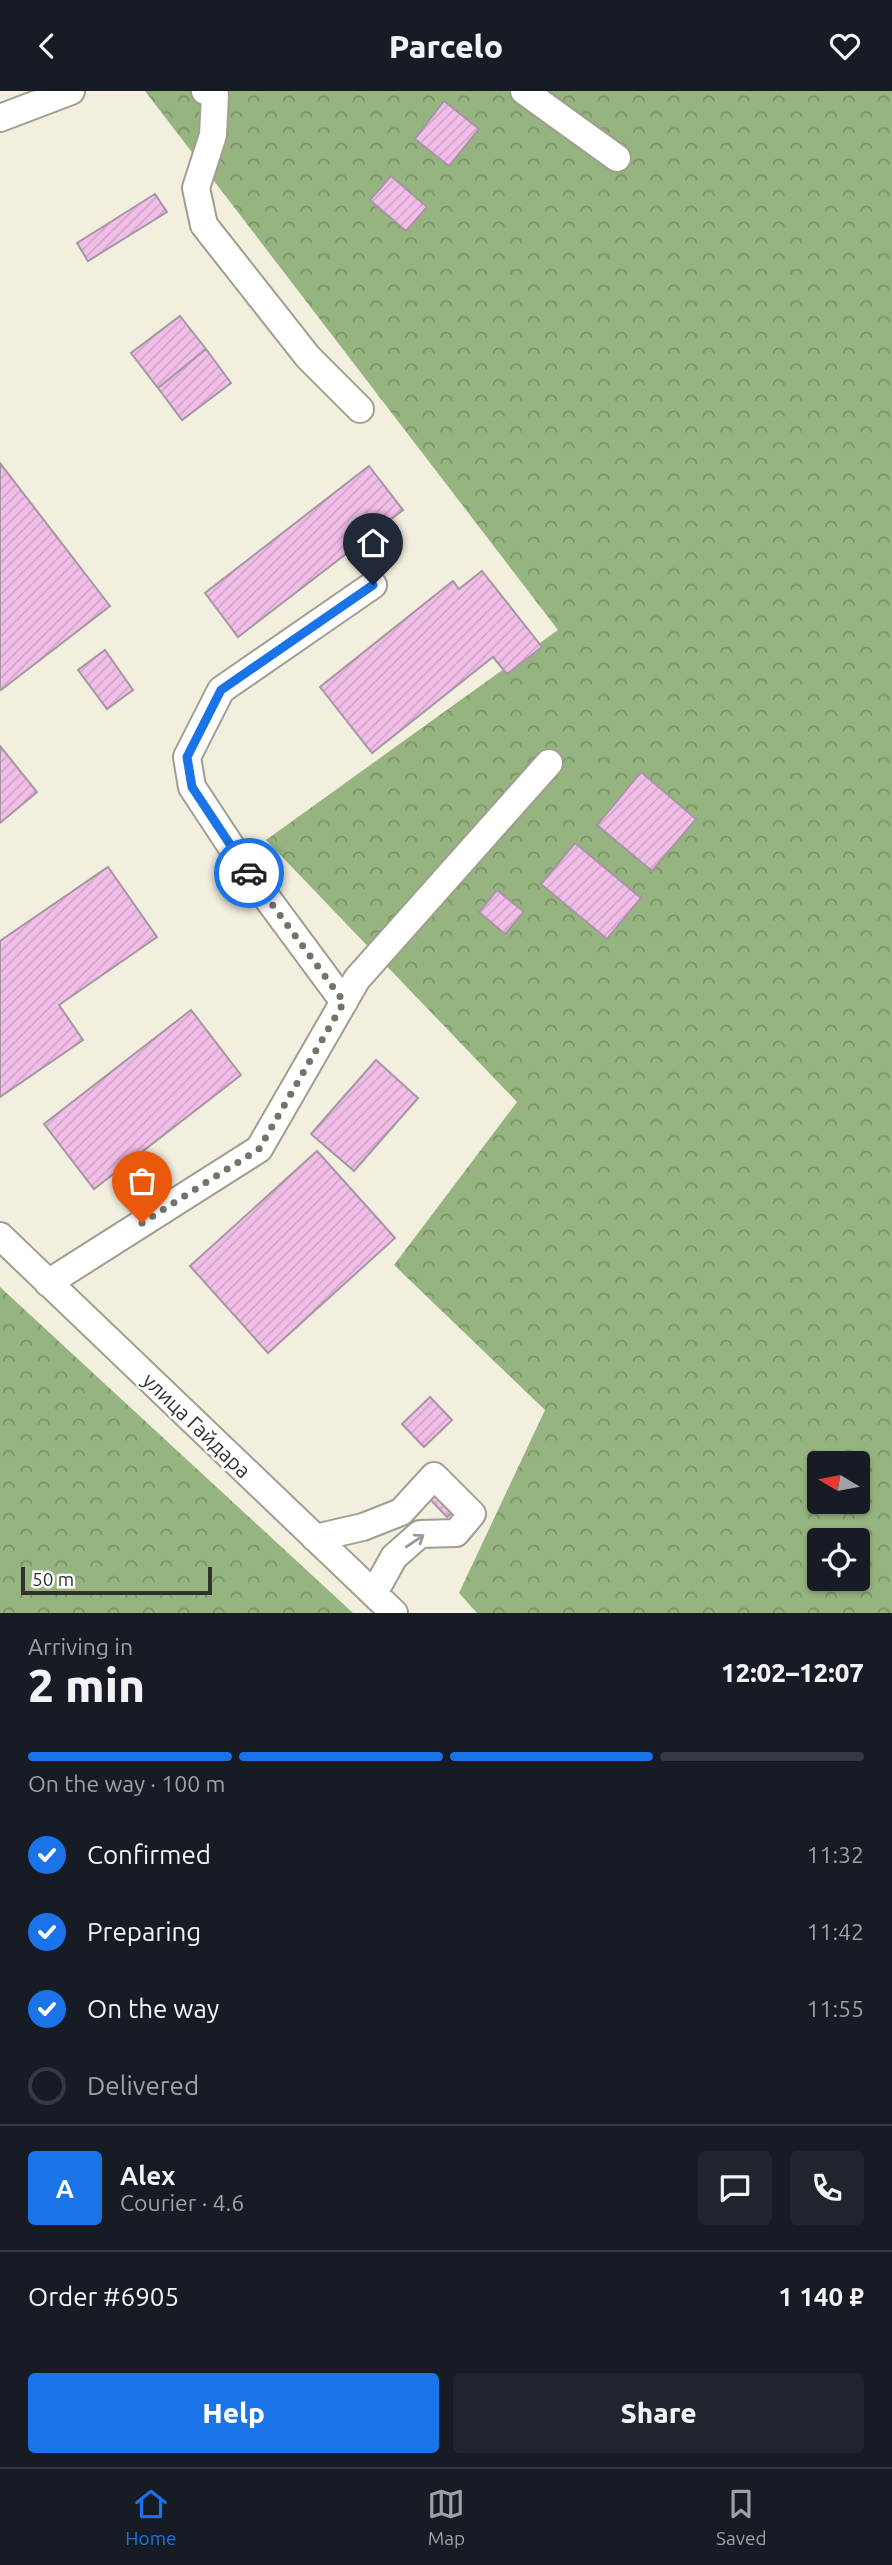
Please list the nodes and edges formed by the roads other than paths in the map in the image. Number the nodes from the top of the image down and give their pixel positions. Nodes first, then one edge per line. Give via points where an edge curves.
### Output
1 (71, 91) edge
2 (205, 91) edge
3 (524, 91) edge
4 (0, 118) edge
5 (617, 158) dead end
6 (360, 409) dead end
7 (373, 585) dead end
8 (550, 763) dead end
9 (344, 1002) junction
10 (0, 1236) edge
11 (48, 1283) junction
12 (315, 1538) junction
13 (374, 1593) junction
14 (394, 1613) edge

1 - 4 street
2 - 6 street via 215,95 213,135 196,188 204,225 308,357
3 - 5 street
7 - 9 street via 221,690 187,757 192,787
8 - 9 street via 357,979
9 - 11 street via 259,1149
10 - 11 street, улица Гайдара
11 - 12 street, улица Гайдара
12 - 13 street, улица Гайдара
13 -> 12 street via 394,1557 420,1534 456,1533 472,1514 434,1476 401,1512
13 - 14 street, улица Гайдара

